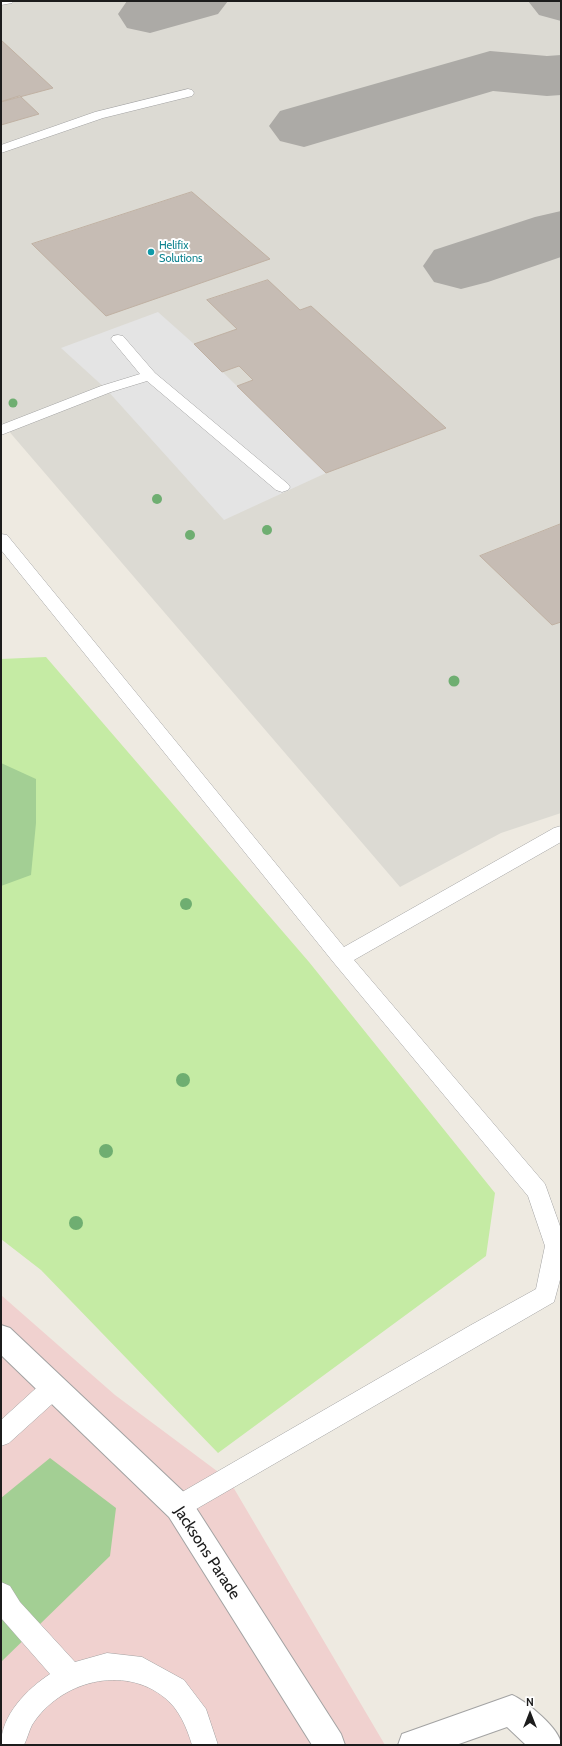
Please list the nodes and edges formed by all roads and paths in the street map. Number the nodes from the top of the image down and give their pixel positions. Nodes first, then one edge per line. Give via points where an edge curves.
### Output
1 (8, 1) edge
2 (1, 2) edge
3 (188, 93) dead end
4 (1, 149) edge
5 (118, 339) dead end
6 (150, 376) junction
7 (1, 430) edge
8 (282, 488) dead end
9 (1, 539) edge
10 (561, 833) edge
11 (341, 958) junction
12 (1, 1337) edge
13 (53, 1388) junction
14 (1, 1435) edge
15 (179, 1507) junction
16 (1, 1595) edge
17 (70, 1676) junction
18 (11, 1745) edge
19 (205, 1745) edge
20 (330, 1745) edge
21 (413, 1745) edge
22 (548, 1745) edge

1 - 2 lane
3 - 4 lane via 99,116
5 - 6 lane
6 - 7 lane via 106,389
6 - 8 lane
9 - 11 lane
10 - 11 lane
11 - 15 lane via 537,1191 556,1246 546,1295
12 - 13 street, Jacksons Parade
13 - 14 lane
13 - 15 street, Jacksons Parade
15 - 20 street, Jacksons Parade
16 - 17 lane via 11,1611
17 - 18 lane via 44,1693 23,1716
17 - 19 lane via 107,1666 142,1670 174,1689 197,1718
21 - 22 street via 512,1710

